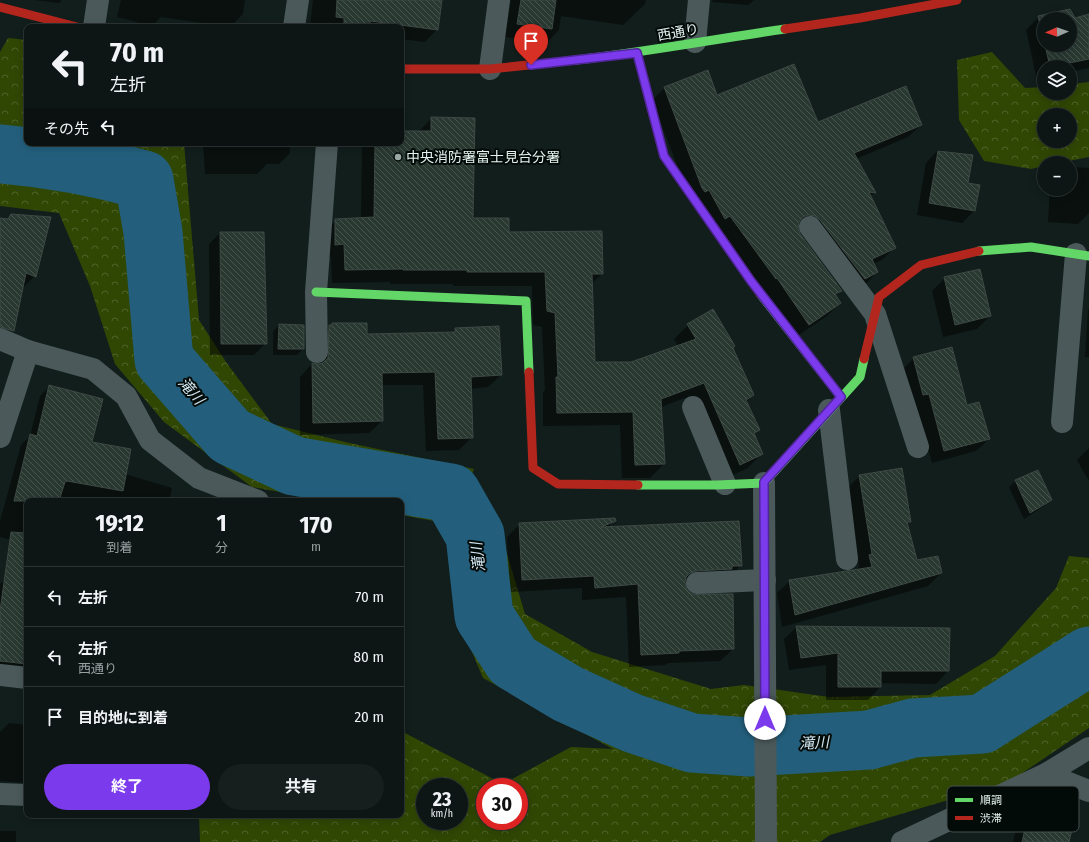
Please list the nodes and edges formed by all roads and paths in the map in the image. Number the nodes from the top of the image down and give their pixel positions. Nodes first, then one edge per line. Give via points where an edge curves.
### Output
1 (98, 0) edge
2 (298, 0) edge
3 (499, 0) edge
4 (699, 0) edge
5 (957, 0) edge
6 (898, 6) edge
7 (0, 7) edge
8 (65, 24) edge
9 (94, 24) edge
10 (294, 24) edge
11 (695, 42) junction
12 (637, 53) junction
13 (404, 69) edge
14 (490, 69) junction
15 (327, 146) edge
16 (810, 227) dead end
17 (1082, 255) edge
18 (316, 292) junction
19 (875, 314) junction
20 (0, 339) edge
21 (28, 351) junction
22 (317, 352) dead end
23 (835, 403) junction
24 (693, 408) dead end
25 (1062, 422) dead end
26 (0, 437) edge
27 (918, 447) dead end
28 (764, 482) junction
29 (725, 484) junction
30 (250, 498) edge
31 (847, 559) dead end
32 (765, 580) junction
33 (697, 583) dead end
34 (0, 675) edge
35 (24, 678) edge
36 (1089, 748) edge
37 (1046, 774) junction
38 (1021, 786) edge
39 (1076, 786) edge
40 (1079, 787) edge
41 (1089, 791) edge
42 (0, 794) edge
43 (24, 795) edge
44 (947, 821) edge
45 (766, 842) edge
46 (902, 842) edge

1 - 9 street
2 - 10 street
3 - 14 street
4 - 11 street
5 - 6 street, 西通り
6 - 11 street, 西通り via 860,18
7 - 8 street
11 - 12 street, 西通り
12 - 14 street, 西通り
12 - 23 street via 664,156
13 - 14 street, 西通り
15 - 18 street
16 - 19 street
17 - 19 street via 1031,247 973,251 921,265 879,298
17 - 25 street
18 - 22 street
18 - 29 street via 526,301 533,468 558,484
19 - 23 street via 860,378
19 - 27 street
20 - 21 street
21 - 26 street
21 - 30 street via 93,369 126,396 150,440 200,478
23 - 28 street
23 - 31 street
24 - 29 street
28 - 29 street
28 - 32 street
32 - 33 street
32 - 45 street
34 - 35 street
36 - 37 street
37 - 38 street
37 - 39 street
40 - 41 street
42 - 43 street
44 - 46 street

